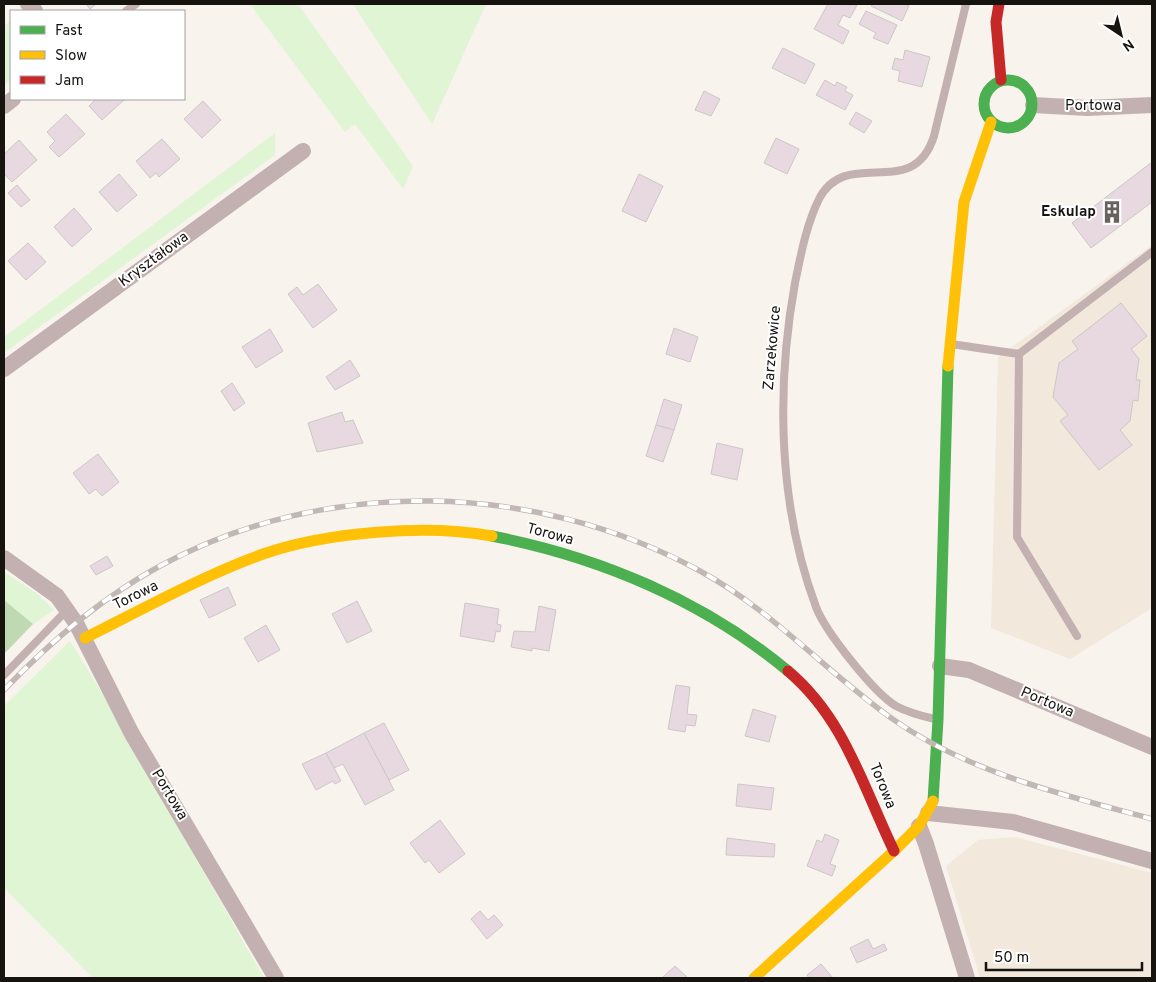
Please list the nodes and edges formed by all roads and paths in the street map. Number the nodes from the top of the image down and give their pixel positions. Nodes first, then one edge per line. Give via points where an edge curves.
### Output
1 (966, 4) edge
2 (999, 4) edge
3 (1001, 80) junction
4 (1033, 105) junction
5 (1152, 105) edge
6 (992, 122) junction
7 (304, 151) dead end
8 (1152, 252) edge
9 (949, 344) junction
10 (1019, 354) junction
11 (4, 369) edge
12 (4, 558) edge
13 (67, 610) junction
14 (1077, 636) dead end
15 (85, 638) junction
16 (940, 666) junction
17 (4, 675) edge
18 (938, 720) junction
19 (1152, 747) edge
20 (928, 813) junction
21 (919, 826) junction
22 (894, 851) junction
23 (1152, 861) edge
24 (276, 978) edge
25 (754, 978) edge
26 (967, 978) edge

1 - 18 lane, Zarzekowice via 926,157 902,170 846,175 836,179 819,199 803,240 783,371 785,460 790,500 816,608 826,628 850,659 894,705 910,714
2 - 3 street via 996,22
3 - 4 street via 1013,79 1024,84
3 - 6 street via 990,87 984,98 985,111
4 - 5 street, Portowa via 1087,108
4 - 6 street via 1028,118 1018,126 1004,128
6 - 9 street via 964,202
7 - 11 street, Kryształowa
8 - 10 lane
9 - 10 lane
9 - 16 street
10 - 14 lane via 1017,537
12 - 13 street, Portowa via 46,586
13 - 15 street, Portowa
13 - 17 lane
15 - 22 street, Torowa via 244,562 282,548 364,536 443,532 524,543 589,560 662,591 727,625 766,650 820,703 840,730
15 - 24 street, Portowa via 132,734
16 - 18 street
16 - 19 street, Portowa via 969,670
18 - 20 street via 934,801
20 - 21 street
20 - 23 street via 1013,822
21 - 22 street
21 - 26 street
22 - 25 street

